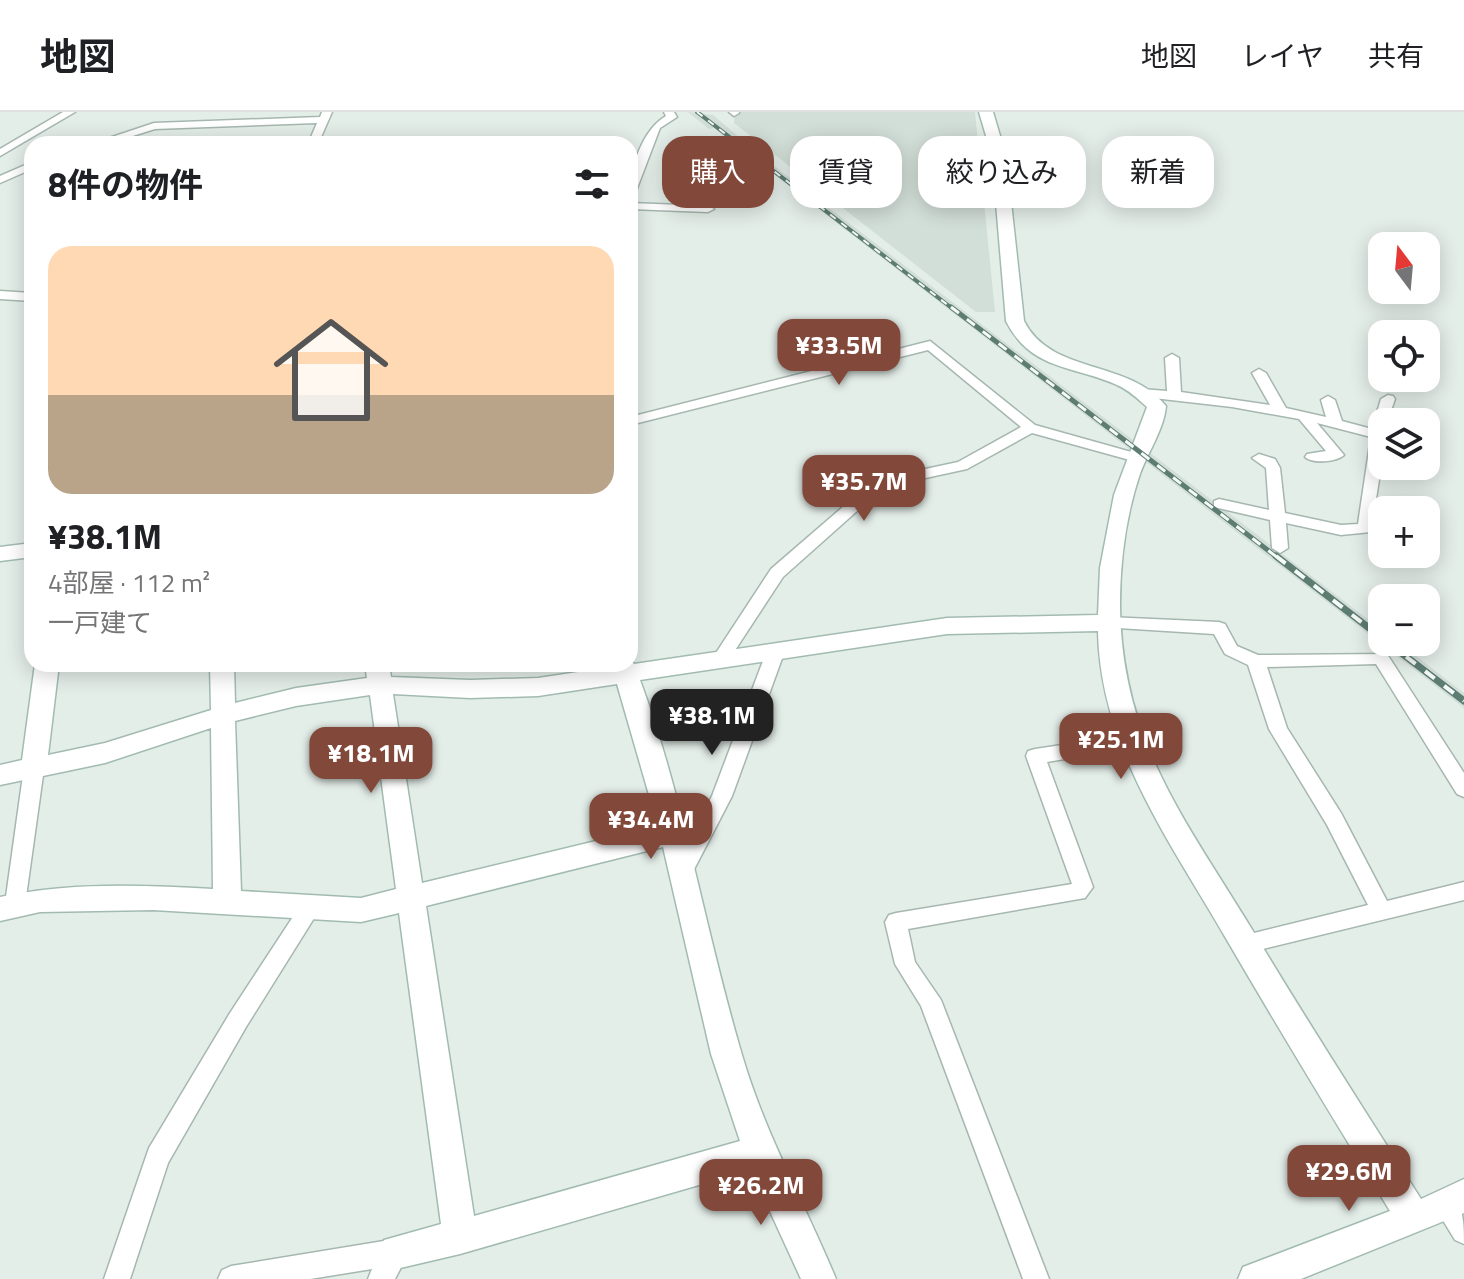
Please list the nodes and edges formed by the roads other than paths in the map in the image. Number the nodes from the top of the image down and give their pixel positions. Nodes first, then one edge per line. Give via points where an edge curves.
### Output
1 (70, 112) edge
2 (669, 112) edge
3 (986, 112) edge
4 (326, 116) edge
5 (33, 134) junction
6 (30, 136) edge
7 (122, 136) edge
8 (317, 136) edge
9 (24, 139) edge
10 (0, 141) edge
11 (0, 153) edge
12 (24, 169) edge
13 (638, 171) edge
14 (0, 180) edge
15 (638, 206) edge
16 (708, 209) dead end
17 (0, 295) edge
18 (24, 296) edge
19 (1172, 358) dead end
20 (1259, 373) dead end
21 (1141, 393) junction
22 (1174, 395) junction
23 (1388, 399) dead end
24 (1328, 400) dead end
25 (1384, 408) edge
26 (1280, 410) junction
27 (1302, 414) junction
28 (638, 419) edge
29 (1335, 422) junction
30 (1030, 428) junction
31 (1368, 432) edge
32 (1312, 457) dead end
33 (1137, 458) junction
34 (1259, 458) dead end
35 (1372, 480) edge
36 (1219, 504) dead end
37 (1279, 516) junction
38 (1280, 548) dead end
39 (24, 551) edge
40 (0, 554) edge
41 (1108, 623) junction
42 (775, 653) junction
43 (720, 660) junction
44 (1256, 661) junction
45 (638, 668) edge
46 (46, 672) edge
47 (222, 672) edge
48 (606, 672) edge
49 (625, 672) edge
50 (378, 675) edge
51 (224, 715) junction
52 (1129, 742) junction
53 (34, 768) junction
54 (0, 775) edge
55 (1464, 789) edge
56 (671, 834) junction
57 (681, 875) junction
58 (1464, 891) edge
59 (411, 898) junction
60 (227, 900) junction
61 (8, 906) edge
62 (309, 909) junction
63 (1382, 911) junction
64 (1246, 944) junction
65 (760, 1151) junction
66 (1458, 1210) edge
67 (1414, 1219) junction
68 (460, 1237) junction
69 (388, 1265) edge
70 (117, 1279) edge
71 (231, 1279) edge
72 (819, 1279) edge
73 (1036, 1279) edge
74 (1255, 1279) edge

1 - 5 street
2 - 13 street via 672,117 656,126
3 - 21 street via 999,156 1017,327 1039,352 1124,381
4 - 7 street via 154,126
4 - 8 street
5 - 6 street
5 - 10 street
9 - 11 street
12 - 14 street
15 - 16 street
17 - 18 street
19 - 22 street
20 - 26 street
21 - 22 street
21 - 33 street via 1157,406
22 - 26 street
23 - 25 street
24 - 29 street
26 - 27 street
27 - 29 street
27 - 32 street via 1337,455
28 - 30 street via 930,345
29 - 31 street
30 - 33 street
30 - 43 street via 962,466 879,483 777,573
33 - 41 street via 1124,492
34 - 37 street via 1273,468
35 - 37 street via 1365,528 1341,530
36 - 37 street
37 - 38 street
39 - 40 street
41 - 42 street via 947,626
41 - 44 street via 1219,628 1231,650
41 - 52 street via 1119,711
42 - 43 street
42 - 57 street via 722,796
43 - 45 street
44 - 55 street via 1381,658
44 - 63 street via 1278,729
46 - 53 street
47 - 51 street
48 - 50 street via 503,689
49 - 56 street
50 - 51 street
50 - 59 street
51 - 53 street via 105,753
51 - 60 street
52 - 64 street
52 - 73 street via 1035,756 1083,887 1078,892 896,922 900,955 930,1000
53 - 54 street
53 - 61 street
56 - 57 street
56 - 59 street
57 - 65 street via 726,1054
58 - 63 street
59 - 62 street via 361,910
59 - 68 street
60 - 61 street via 153,898
60 - 62 street
62 - 70 street via 158,1157
63 - 64 street
64 - 67 street
65 - 68 street
65 - 72 street
66 - 67 street
67 - 74 street
68 - 69 street
69 - 71 street

